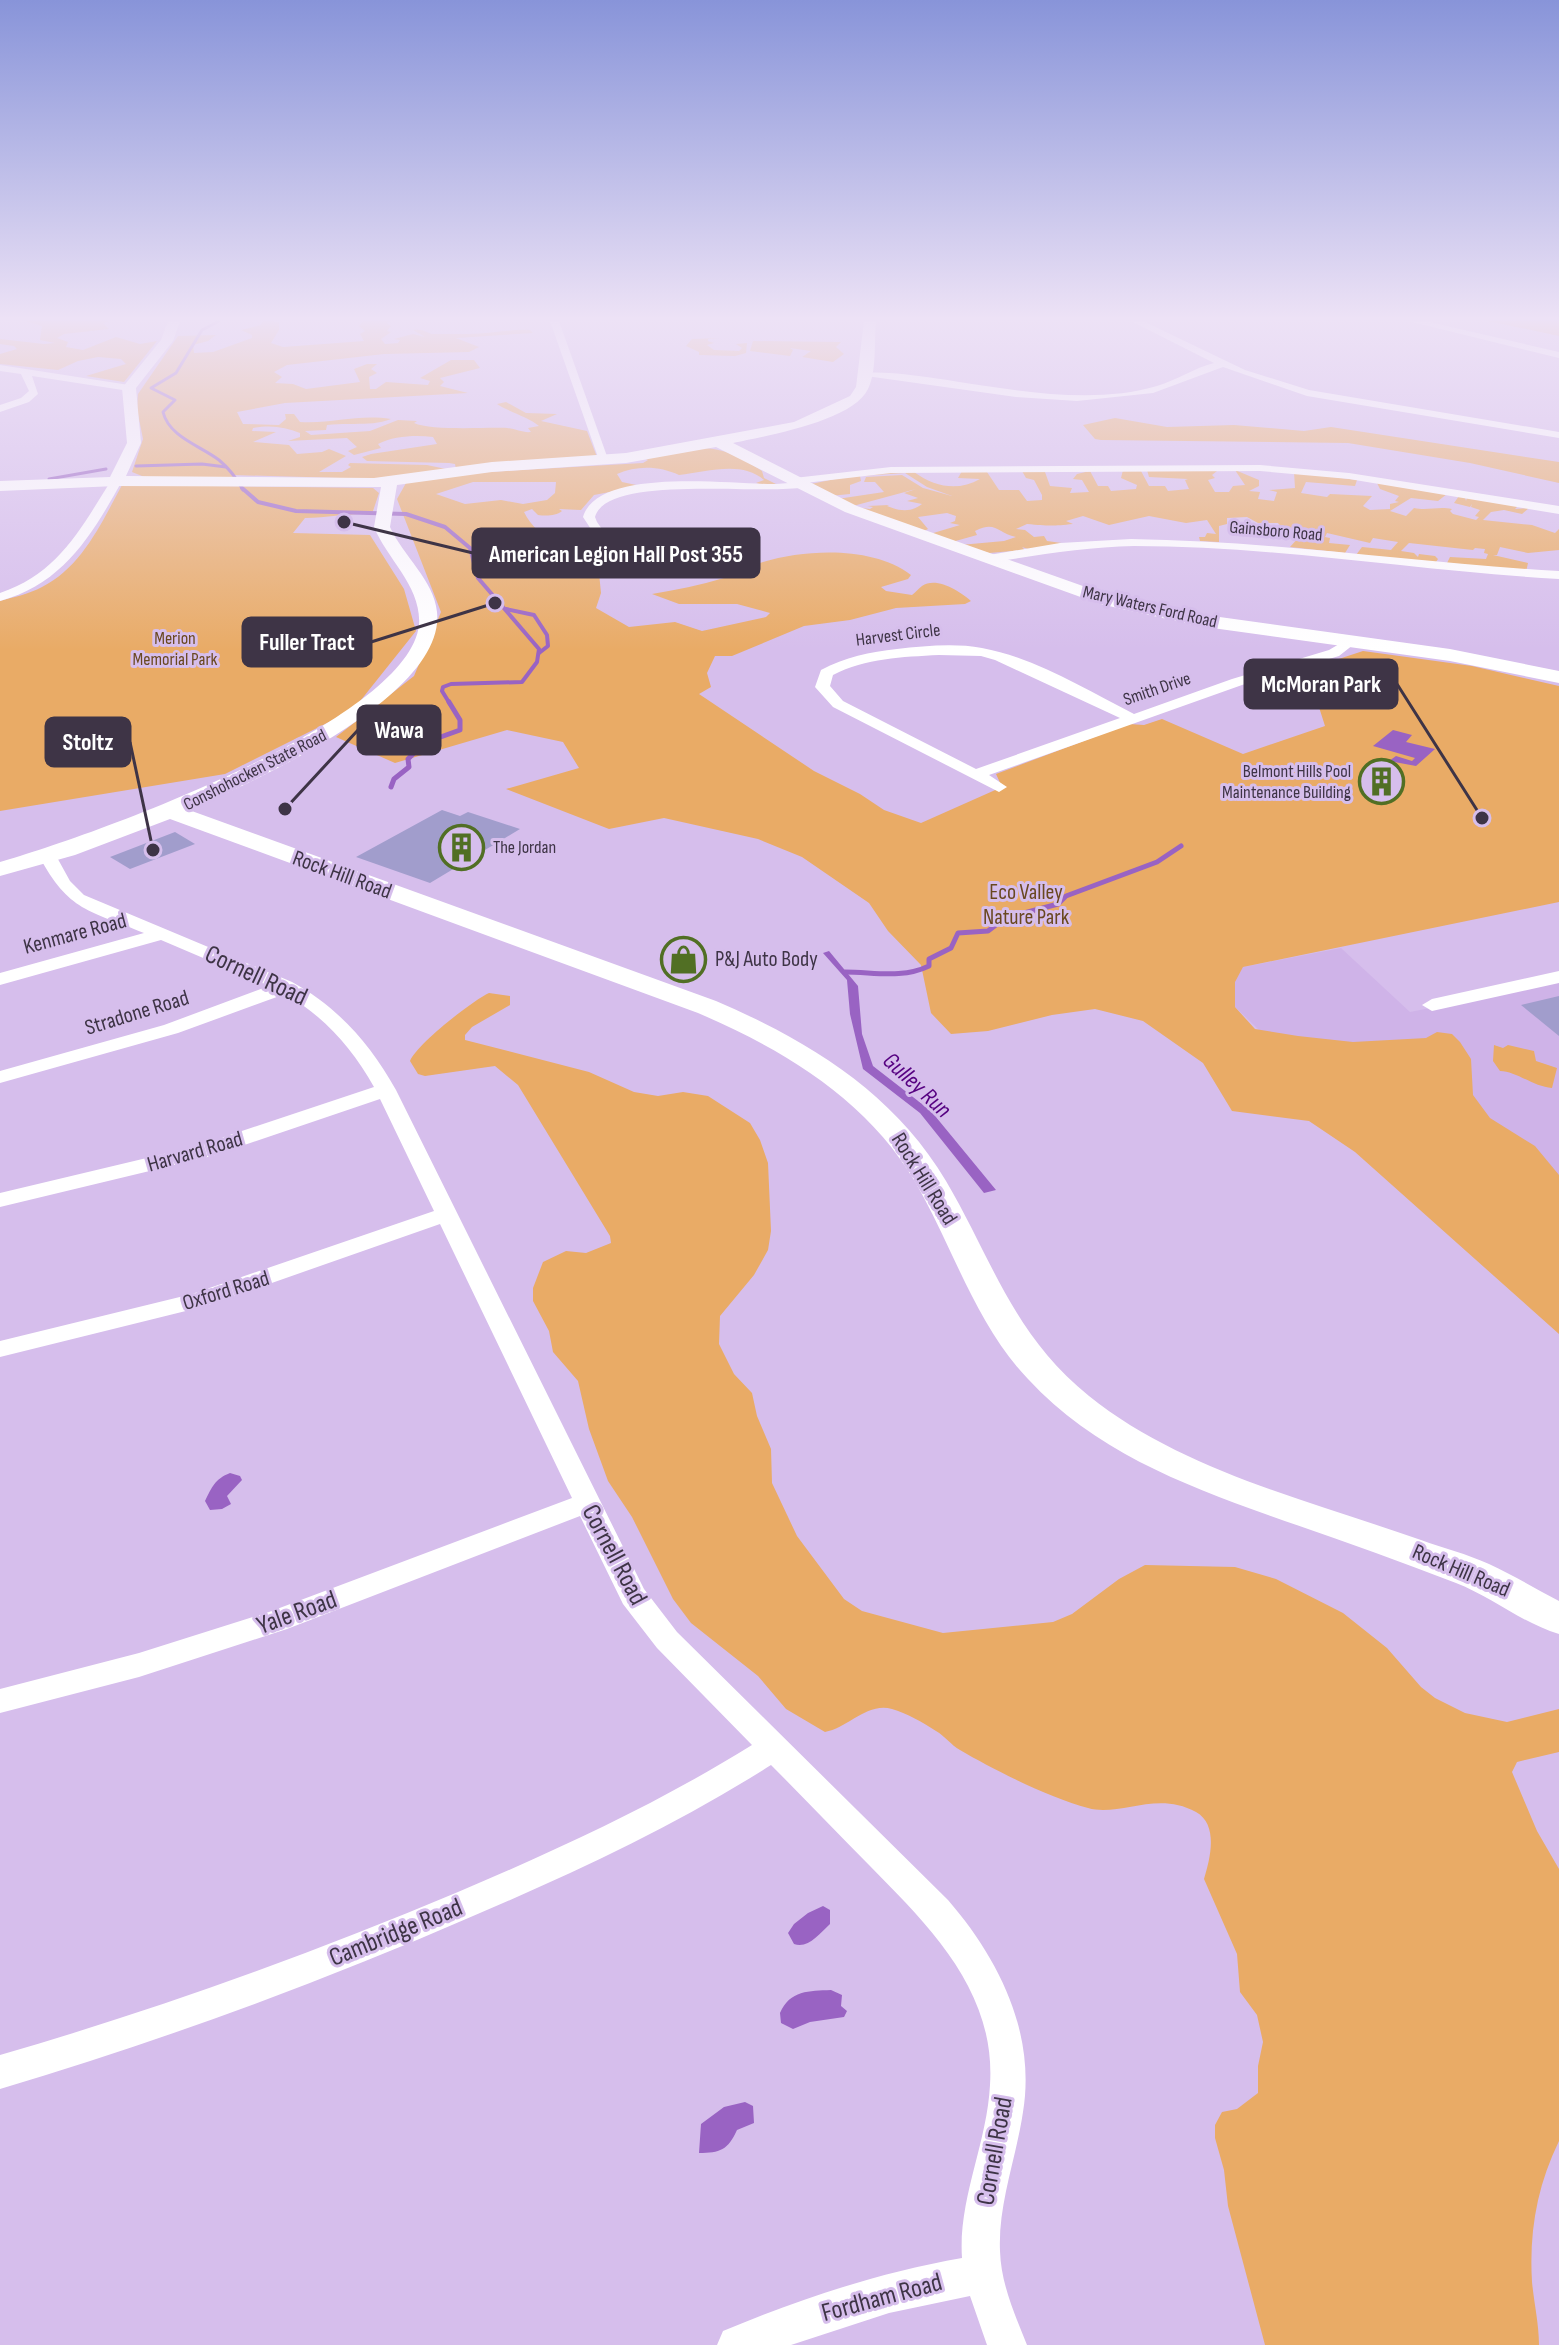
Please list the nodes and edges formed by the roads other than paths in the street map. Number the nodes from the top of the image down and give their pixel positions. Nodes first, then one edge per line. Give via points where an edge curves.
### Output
1 (133, 430) edge
2 (594, 430) edge
3 (773, 430) edge
4 (1530, 430) edge
5 (1559, 435) edge
6 (719, 442) junction
7 (605, 460) junction
8 (116, 481) junction
9 (390, 481) junction
10 (797, 483) junction
11 (0, 486) edge
12 (1559, 510) edge
13 (614, 555) dead end
14 (989, 559) junction
15 (1559, 575) edge
16 (0, 597) edge
17 (1351, 641) junction
18 (1559, 677) edge
19 (1133, 719) junction
20 (975, 775) junction
21 (999, 787) dead end
22 (172, 812) junction
23 (48, 856) junction
24 (0, 869) edge
25 (163, 934) junction
26 (1559, 977) edge
27 (0, 979) edge
28 (285, 986) junction
29 (1432, 1005) dead end
30 (0, 1077) edge
31 (386, 1090) junction
32 (0, 1200) edge
33 (447, 1214) junction
34 (0, 1349) edge
35 (586, 1503) junction
36 (1559, 1619) edge
37 (0, 1701) edge
38 (773, 1748) junction
39 (0, 2072) edge
40 (984, 2274) junction
41 (737, 2345) edge
42 (1007, 2345) edge

1 - 8 main road via 134,443
2 - 7 street
3 - 6 main road
4 - 5 street
6 - 7 main road
6 - 10 main road, Mary Waters Ford Road
7 - 9 main road via 481,468
8 - 9 main road
8 - 11 main road
8 - 16 street via 60,566 41,582
9 - 22 main road, Conshohocken State Road via 383,532 417,584 428,616 426,633 411,658 381,694 349,720
10 - 12 street via 902,469 1260,468 1349,476
10 - 13 street via 755,490 649,489 603,498 592,506 589,517
10 - 14 main road, Mary Waters Ford Road via 851,509
14 - 15 street, Gainsboro Road via 1085,546 1200,543 1443,569
14 - 17 main road, Mary Waters Ford Road via 1154,612
17 - 18 main road, Mary Waters Ford Road
17 - 19 street, Smith Drive via 1334,653
19 - 20 street, Smith Drive
19 - 20 street, Harvest Circle via 973,650 931,648 865,657 826,675 826,693 838,704
20 - 21 street, Harvest Circle
22 - 23 main road, Conshohocken State Road
22 - 36 main road, Rock Hill Road via 707,1007 786,1045 857,1095 903,1139 1021,1348 1088,1413 1161,1460 1474,1574
23 - 24 main road, Conshohocken State Road
23 - 25 street, Cornell Road via 78,899
25 - 27 street, Kenmare Road
25 - 28 street, Cornell Road
26 - 29 street
28 - 30 street, Stradone Road via 171,1029
28 - 31 street, Cornell Road via 315,1003 351,1036
31 - 32 street, Harvard Road via 209,1149
31 - 33 street, Cornell Road
33 - 34 street, Oxford Road via 198,1300
33 - 35 street, Cornell Road
35 - 37 street, Yale Road via 277,1621
35 - 38 street, Cornell Road via 650,1619
38 - 39 street, Cambridge Road via 686,1801 429,1921 245,1993
38 - 40 street, Cornell Road via 952,1928 979,1966 994,2000 1008,2071 1006,2109 982,2222
40 - 41 street, Fordham Road via 901,2288
40 - 42 street, Cornell Road

